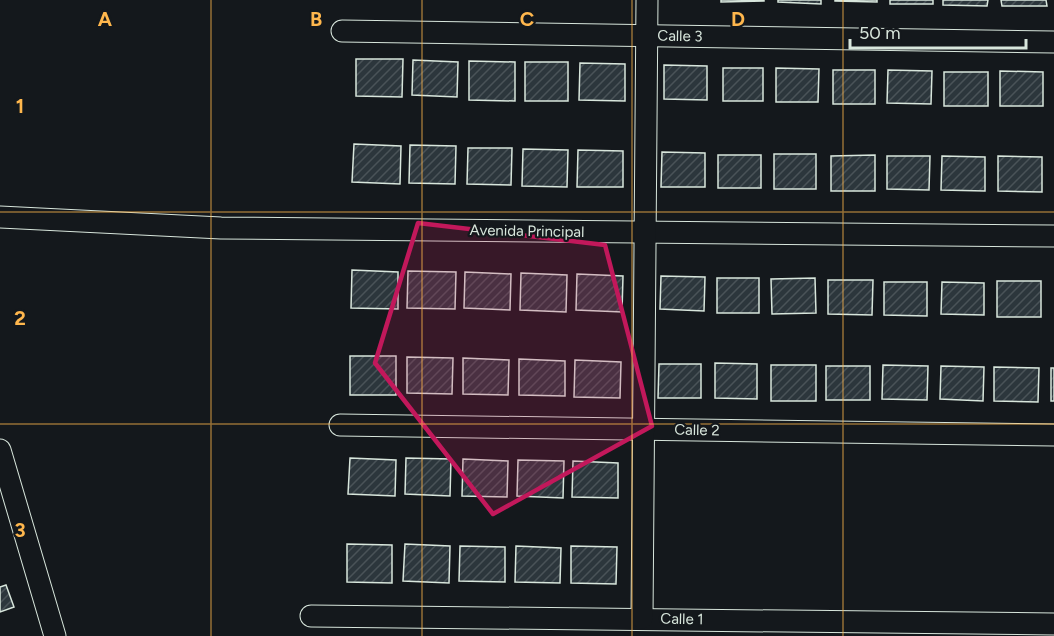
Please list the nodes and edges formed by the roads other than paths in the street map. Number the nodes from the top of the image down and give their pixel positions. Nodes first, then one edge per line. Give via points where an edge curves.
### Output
1 (647, 0) edge
2 (342, 31) dead end
3 (647, 36) junction
4 (1054, 42) edge
5 (0, 217) edge
6 (645, 232) junction
7 (1054, 236) edge
8 (340, 425) dead end
9 (644, 429) junction
10 (1054, 435) edge
11 (0, 450) edge
12 (311, 616) dead end
13 (642, 618) junction
14 (1054, 624) edge
15 (55, 636) edge

1 - 3 street
2 - 3 street, Calle 3
3 - 4 street, Calle 3
3 - 6 street
5 - 6 street, Avenida Principal via 221,228
6 - 7 street, Avenida Principal
6 - 9 street
8 - 9 street, Calle 2
9 - 10 street, Calle 2
9 - 13 street
11 - 15 street
12 - 13 street, Calle 1
13 - 14 street, Calle 1

